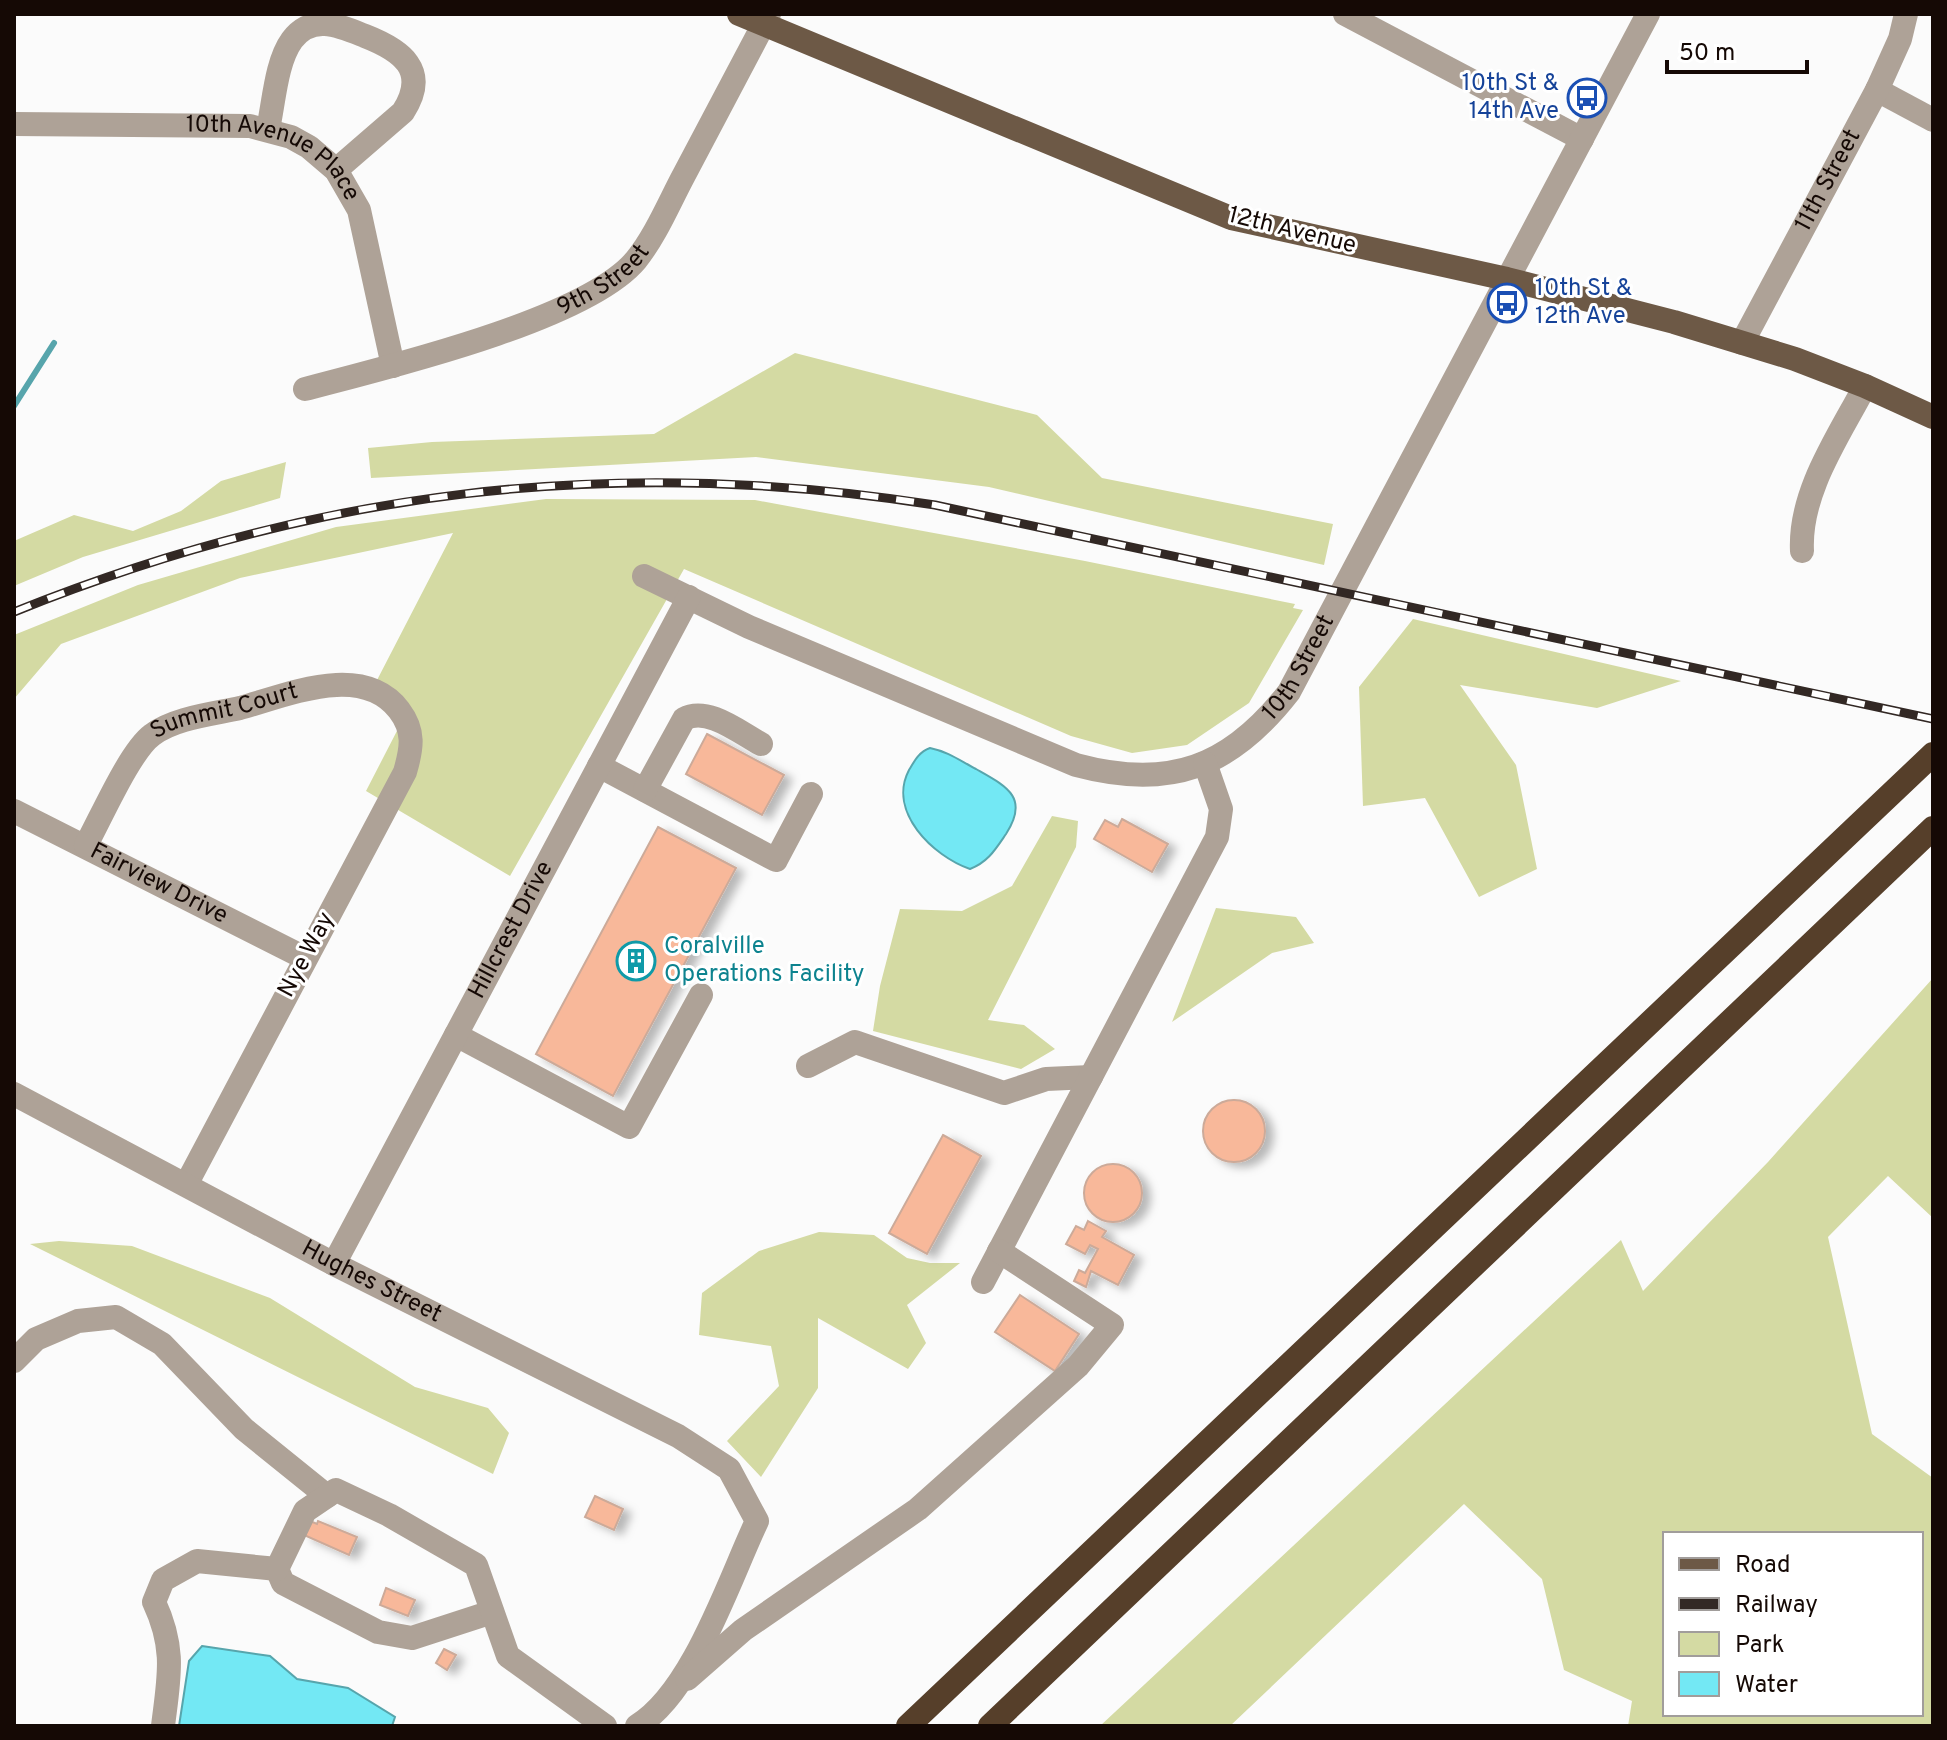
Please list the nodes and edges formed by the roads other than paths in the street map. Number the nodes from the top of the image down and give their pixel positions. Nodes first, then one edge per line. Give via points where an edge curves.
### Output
1 (739, 14) edge
2 (1345, 14) edge
3 (1648, 14) edge
4 (1906, 14) edge
5 (766, 19) edge
6 (1877, 90) junction
7 (1933, 120) edge
8 (14, 124) edge
9 (268, 129) junction
10 (1582, 139) junction
11 (336, 170) junction
12 (1507, 279) junction
13 (1742, 343) junction
14 (393, 366) junction
15 (1865, 386) junction
16 (305, 389) dead end
17 (1933, 417) edge
18 (1802, 551) dead end
19 (644, 576) dead end
20 (689, 597) junction
21 (410, 724) joint
22 (761, 744) dead end
23 (1933, 754) edge
24 (1205, 763) junction
25 (599, 766) junction
26 (645, 790) junction
27 (811, 794) dead end
28 (14, 811) edge
29 (1933, 828) edge
30 (86, 845) junction
31 (305, 958) junction
32 (701, 995) dead end
33 (456, 1035) junction
34 (808, 1066) dead end
35 (1091, 1077) junction
36 (14, 1094) edge
37 (187, 1183) junction
38 (999, 1251) junction
39 (334, 1264) junction
40 (983, 1282) dead end
41 (14, 1361) edge
42 (327, 1496) junction
43 (277, 1569) junction
44 (492, 1612) junction
45 (681, 1684) junction
46 (163, 1726) edge
47 (605, 1726) edge
48 (637, 1726) edge
49 (908, 1726) edge
50 (990, 1726) edge

1 - 5 main road, 12th Avenue
2 - 10 street
3 - 10 street, 10th Street
4 - 6 street, 11th Street
5 - 12 main road, 12th Avenue via 1231,218
5 - 14 street, 9th Street via 651,238 621,275 544,315
6 - 7 street
6 - 13 street, 11th Street
8 - 9 street, 10th Avenue Place
9 - 11 street, 10th Avenue Place via 309,147
9 - 11 street via 286,49 306,28 334,23 390,46 409,64 414,89 410,101
10 - 12 street, 10th Street
11 - 14 street, 10th Avenue Place via 359,210
12 - 13 main road, 12th Avenue
12 - 24 street, 10th Street via 1289,692 1244,741
13 - 15 main road, 12th Avenue
14 - 16 street, 9th Street
15 - 17 main road, 12th Avenue
15 - 18 street via 1819,474 1803,523
19 - 20 street, 10th Street
20 - 24 street, 10th Street via 1076,765 1142,777 1165,776
20 - 25 street, Hillcrest Drive
21 - 30 street, Summit Court via 389,697 358,683 315,688 181,723 152,734 137,752
21 - 31 street, Nye Way via 412,748 405,772
22 - 26 street via 695,713 684,719
23 - 49 highway
24 - 35 street via 1221,809 1217,837
25 - 26 street
25 - 33 street, Hillcrest Drive
26 - 27 street via 776,860
28 - 30 street, Fairview Drive
29 - 50 highway
30 - 31 street, Fairview Drive
31 - 37 street, Nye Way
32 - 33 street via 629,1127
33 - 39 street, Hillcrest Drive
34 - 35 street via 855,1042 1004,1093 1046,1079
35 - 38 street
36 - 37 street, Hughes Street
37 - 39 street, Hughes Street
38 - 40 street
38 - 45 street via 1112,1325 1078,1366 918,1509 743,1630
39 - 45 street, Hughes Street via 678,1436 729,1469 757,1521
41 - 42 street via 36,1339 78,1321 116,1317 162,1344 244,1429
42 - 43 street via 305,1511
42 - 44 street via 336,1490 476,1565
43 - 44 street via 283,1583 378,1632 412,1638
43 - 46 street via 197,1561 163,1580 154,1602 172,1654
44 - 47 street via 508,1656
45 - 48 street

